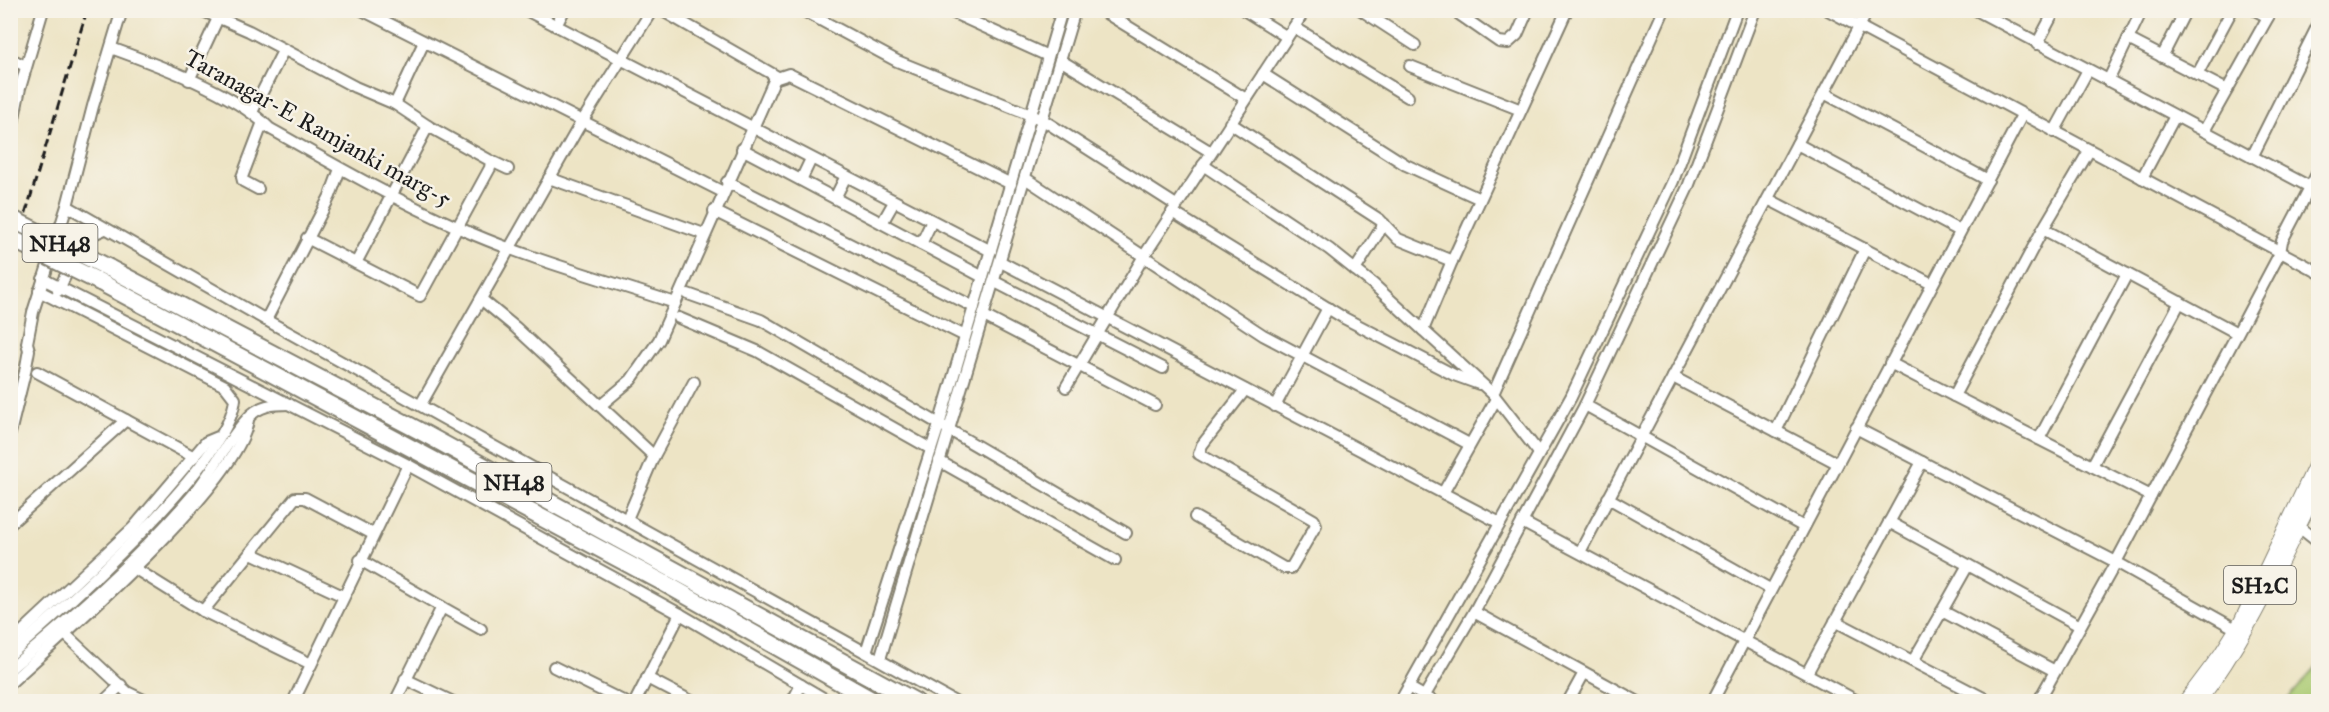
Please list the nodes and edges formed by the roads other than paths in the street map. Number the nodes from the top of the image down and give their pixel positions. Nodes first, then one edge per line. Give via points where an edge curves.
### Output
1 (122, 10) edge
2 (201, 10) edge
3 (362, 10) edge
4 (526, 10) edge
5 (564, 10) edge
6 (652, 10) edge
7 (661, 10) edge
8 (802, 10) edge
9 (947, 10) edge
10 (1062, 10) edge
11 (1075, 10) edge
12 (1101, 10) edge
13 (1244, 10) edge
14 (1305, 10) edge
15 (1361, 10) edge
16 (1453, 10) edge
17 (1528, 10) edge
18 (1568, 10) edge
19 (1664, 10) edge
20 (1725, 10) edge
21 (1755, 10) edge
22 (1828, 10) edge
23 (1868, 10) edge
24 (1976, 10) edge
25 (2055, 10) edge
26 (2142, 10) edge
27 (2186, 10) edge
28 (2232, 10) edge
29 (2254, 10) edge
30 (42, 11) edge
31 (1737, 13) edge
32 (2270, 14) edge
33 (218, 18) junction
34 (2319, 25) edge
35 (556, 26) junction
36 (1294, 27) junction
37 (1859, 27) junction
38 (1287, 37) junction
39 (2128, 39) junction
40 (424, 42) junction
41 (2037, 44) junction
42 (1415, 45) dead end
43 (111, 48) junction
44 (283, 51) junction
45 (1048, 56) junction
46 (2162, 57) junction
47 (10, 59) edge
48 (620, 60) junction
49 (1060, 60) junction
50 (26, 66) junction
51 (1410, 66) dead end
52 (2088, 70) junction
53 (1263, 74) junction
54 (2197, 75) junction
55 (774, 79) junction
56 (189, 80) junction
57 (2108, 81) junction
58 (20, 88) junction
59 (2227, 90) junction
60 (1824, 93) junction
61 (1408, 97) dead end
62 (10, 98) edge
63 (1246, 99) junction
64 (395, 104) junction
65 (1521, 110) junction
66 (252, 112) junction
67 (2022, 115) junction
68 (1030, 116) junction
69 (2175, 116) junction
70 (1043, 120) junction
71 (263, 122) junction
72 (581, 123) junction
73 (1230, 123) junction
74 (428, 126) junction
75 (751, 128) junction
76 (2204, 131) junction
77 (2054, 132) junction
78 (10, 138) edge
79 (1797, 144) junction
80 (742, 149) junction
81 (2089, 151) junction
82 (1211, 152) junction
83 (2252, 157) junction
84 (811, 159) junction
85 (491, 161) junction
86 (1203, 165) junction
87 (340, 169) junction
88 (508, 169) dead end
89 (2319, 172) edge
90 (846, 176) junction
91 (549, 178) junction
92 (1025, 178) junction
93 (2142, 178) junction
94 (801, 180) junction
95 (1988, 180) junction
96 (1011, 184) junction
97 (725, 187) junction
98 (2310, 187) junction
99 (258, 189) dead end
100 (392, 197) junction
101 (835, 198) junction
102 (1480, 199) junction
103 (1768, 199) junction
104 (894, 201) junction
105 (67, 206) junction
106 (1174, 208) junction
107 (714, 211) junction
108 (10, 218) edge
109 (932, 221) junction
110 (882, 223) junction
111 (1384, 224) junction
112 (458, 228) junction
113 (105, 229) junction
114 (2043, 229) junction
115 (1960, 231) junction
116 (704, 234) junction
117 (10, 238) edge
118 (307, 238) junction
119 (921, 244) junction
120 (510, 249) junction
121 (1865, 249) junction
122 (991, 251) junction
123 (2280, 253) junction
124 (1144, 256) junction
125 (1452, 261) junction
126 (1001, 262) junction
127 (356, 263) junction
128 (1356, 270) junction
129 (2319, 272) edge
130 (2127, 274) junction
131 (104, 275) junction
132 (983, 277) junction
133 (43, 279) junction
134 (995, 282) junction
135 (1932, 284) junction
136 (60, 287) junction
137 (39, 291) junction
138 (688, 294) dead end
139 (481, 298) junction
140 (55, 299) junction
141 (2180, 302) junction
142 (675, 303) junction
143 (974, 307) junction
144 (1328, 308) junction
145 (984, 316) junction
146 (1105, 317) junction
147 (679, 318) dead end
148 (266, 320) junction
149 (1423, 330) junction
150 (2237, 333) junction
151 (1096, 334) junction
152 (965, 336) junction
153 (1300, 356) junction
154 (1890, 363) junction
155 (1078, 365) junction
156 (1163, 368) dead end
157 (37, 372) dead end
158 (1673, 377) junction
159 (694, 382) dead end
160 (1066, 387) dead end
161 (1245, 390) junction
162 (1491, 394) junction
163 (1954, 396) junction
164 (290, 404) junction
165 (421, 404) junction
166 (1155, 405) dead end
167 (1585, 405) junction
168 (600, 406) junction
169 (1275, 406) junction
170 (248, 417) junction
171 (126, 420) junction
172 (943, 427) junction
173 (1856, 428) junction
174 (1776, 431) junction
175 (10, 433) edge
176 (220, 436) junction
177 (1641, 437) junction
178 (2039, 439) junction
179 (1469, 444) junction
180 (931, 449) junction
181 (1539, 453) junction
182 (654, 456) junction
183 (194, 457) junction
184 (2319, 460) edge
185 (939, 461) junction
186 (1923, 462) junction
187 (1837, 463) junction
188 (408, 465) junction
189 (2092, 466) junction
190 (2319, 487) edge
191 (1443, 493) junction
192 (2151, 496) junction
193 (1608, 498) junction
194 (1195, 517) dead end
195 (627, 519) junction
196 (1522, 522) junction
197 (1890, 522) junction
198 (1500, 523) junction
199 (10, 524) edge
200 (1804, 526) junction
201 (2299, 527) junction
202 (1126, 532) dead end
203 (373, 534) junction
204 (2319, 542) edge
205 (2284, 545) junction
206 (1580, 552) junction
207 (250, 553) junction
208 (1115, 560) dead end
209 (360, 561) junction
210 (2116, 562) junction
211 (1968, 565) junction
212 (134, 568) junction
213 (1770, 590) junction
214 (343, 596) junction
215 (440, 606) junction
216 (203, 611) junction
217 (1942, 611) junction
218 (1474, 612) junction
219 (680, 614) junction
220 (1835, 621) junction
221 (2080, 626) junction
222 (481, 629) dead end
223 (2236, 629) junction
224 (65, 634) junction
225 (1744, 640) junction
226 (10, 643) edge
227 (866, 652) junction
228 (10, 655) edge
229 (880, 659) junction
230 (1913, 661) junction
231 (310, 664) junction
232 (554, 667) dead end
233 (10, 669) edge
234 (2055, 671) junction
235 (1584, 672) junction
236 (1807, 674) junction
237 (647, 678) junction
238 (405, 679) junction
239 (10, 682) edge
240 (121, 685) junction
241 (801, 685) junction
242 (1408, 687) junction
243 (1423, 699) edge
244 (103, 702) edge
245 (148, 702) edge
246 (293, 702) edge
247 (395, 702) edge
248 (453, 702) edge
249 (625, 702) edge
250 (635, 702) edge
251 (693, 702) edge
252 (792, 702) edge
253 (830, 702) edge
254 (874, 702) edge
255 (916, 702) edge
256 (955, 702) edge
257 (1400, 702) edge
258 (1434, 702) edge
259 (1568, 702) edge
260 (1638, 702) edge
261 (1712, 702) edge
262 (1859, 702) edge
263 (1991, 702) edge
264 (2038, 702) edge
265 (2185, 702) edge
266 (2198, 702) edge

1 - 43 street
2 - 33 street
3 - 40 street
4 - 35 street
5 - 35 street
6 - 48 street
7 - 55 street via 776,76
8 - 68 street via 897,62
9 - 45 street
10 - 45 street
11 - 49 street
12 - 63 street
13 - 38 street
14 - 36 street
15 - 42 street
16 - 17 street via 1499,42 1508,43 1517,35
18 - 65 street
19 - 162 street
20 - 31 street
21 - 167 street via 1688,187
22 - 37 street
23 - 37 street
24 - 41 street
25 - 41 street
26 - 39 street
27 - 46 street
28 - 54 street
29 - 32 street
30 - 50 street
31 - 181 street via 1673,181 1571,397
32 - 59 street
33 - 44 street
33 - 56 street
34 - 83 street
35 - 48 street
36 - 38 street
36 - 61 street
37 - 60 street
37 - 67 street
38 - 53 street
39 - 46 street
39 - 57 street
40 - 64 street
40 - 72 street
41 - 52 street
43 - 56 street, Taranagar-E Ramjanki marg-5
43 - 105 street
44 - 64 street
44 - 66 street
45 - 68 street
46 - 54 street
47 - 50 street
48 - 72 street
48 - 75 street
49 - 70 street
49 - 82 street
50 - 58 street
51 - 65 street
52 - 57 street
52 - 77 street
53 - 63 street
53 - 102 street via 1406,165
54 - 59 street
55 - 75 street
55 - 96 street via 789,74
56 - 66 street, Taranagar-E Ramjanki marg-5
57 - 69 street
58 - 62 street
58 - 78 street
59 - 76 street
60 - 79 street
60 - 95 street
63 - 73 street
64 - 74 street
65 - 102 street
66 - 71 street, Taranagar-E Ramjanki marg-5
67 - 77 street
67 - 95 street
68 - 70 street
68 - 96 street
69 - 76 street
69 - 93 street
70 - 92 street
70 - 106 street
71 - 87 street, Taranagar-E Ramjanki marg-5
71 - 99 street via 242,177
72 - 91 street
72 - 97 street
73 - 82 street
73 - 111 street
74 - 85 street
74 - 100 street
75 - 80 street
75 - 84 street
76 - 83 street
77 - 81 street
79 - 103 street
79 - 115 street
80 - 94 street
80 - 97 street
81 - 93 street
81 - 114 street
82 - 86 street
83 - 98 street
84 - 90 street
84 - 94 street
85 - 88 street
85 - 112 street
86 - 106 street
86 - 128 street
87 - 100 street, Taranagar-E Ramjanki marg-5
87 - 118 street
89 - 98 street
90 - 101 street
90 - 104 street
91 - 116 street
91 - 120 street
92 - 124 street
92 - 126 street
93 - 123 street
94 - 101 street
95 - 115 street
96 - 122 street
97 - 107 street
97 - 143 street
98 - 123 street via 2282,241
100 - 112 street, Taranagar-E Ramjanki marg-5
100 - 127 street
101 - 110 street
102 - 125 street
103 - 121 street
103 - 158 street
104 - 109 street
104 - 110 street
105 - 113 street
105 - 133 street
106 - 124 street
106 - 144 street
107 - 116 street
107 - 152 street
108 - 131 highway, NH48, bridge
109 - 119 street
109 - 122 street
110 - 119 street
111 - 125 street via 1398,239
111 - 128 street
112 - 120 street, Taranagar-E Ramjanki marg-5
112 - 127 street via 420,296
113 - 136 street via 84,238
113 - 148 street
114 - 130 street
114 - 163 street
115 - 135 street
116 - 142 street
117 - 131 highway, NH48, bridge
118 - 127 street
118 - 148 street
119 - 132 street
120 - 139 street
120 - 142 street, Taranagar-E Ramjanki marg-5
121 - 135 street
121 - 174 street
122 - 132 street
123 - 129 street
123 - 150 street
124 - 146 street
124 - 153 street via 1263,336
125 - 149 street
126 - 134 street
126 - 146 street
128 - 149 street
130 - 141 street
130 - 178 street
131 - 254 highway, NH48
131 - 255 highway, NH48 via 428,435
132 - 143 street
133 - 136 street
133 - 137 street
134 - 145 street
134 - 151 street
135 - 154 street
136 - 140 street
136 - 164 street
137 - 140 street
137 - 175 street
138 - 172 street via 761,320
139 - 165 street
139 - 168 street
140 - 176 street via 225,386 236,399
141 - 150 street
141 - 189 street
142 - 168 street via 659,340 631,380
143 - 152 street
144 - 153 street
144 - 162 street
145 - 155 street
145 - 172 street
146 - 151 street
146 - 161 street
147 - 180 street via 757,351
148 - 165 street
149 - 162 street
150 - 192 street
151 - 155 street
151 - 156 street
152 - 172 street
153 - 169 street
153 - 179 street
154 - 163 street
154 - 173 street
155 - 160 street
155 - 166 street
157 - 171 street
158 - 174 street
158 - 177 street
159 - 182 street
161 - 169 street
161 - 194 street via 1199,454 1314,520 1316,525 1291,568 1284,568
162 - 179 street
162 - 181 street
163 - 178 street
164 - 170 street via 268,404
164 - 188 street
165 - 195 street
167 - 177 street
167 - 196 street
168 - 182 street
169 - 191 street
170 - 212 street via 246,433 216,478
170 - 233 street via 194,494 66,621
171 - 183 street
171 - 199 street
172 - 180 street
172 - 185 street
172 - 202 street
173 - 186 street
173 - 187 street
174 - 187 street
176 - 183 street via 206,442
176 - 228 street via 146,528
177 - 193 street
177 - 200 street
178 - 189 street
179 - 191 street
180 - 227 street
181 - 198 street
182 - 195 street
183 - 226 street via 132,528
184 - 205 main road, SH2C
185 - 208 street
185 - 229 street
186 - 197 street
186 - 210 street
187 - 200 street
188 - 203 street
188 - 219 street
189 - 192 street
190 - 201 main road, SH2C
191 - 198 street
192 - 210 street
193 - 206 street
193 - 213 street
195 - 227 street
196 - 206 street
196 - 218 street
197 - 211 street
197 - 220 street
198 - 242 street
200 - 213 street
201 - 204 street
201 - 205 main road, SH2C
203 - 207 street via 306,498 295,498
203 - 209 street
205 - 223 main road, SH2C
205 - 266 main road, SH2C via 2247,631
206 - 225 street
207 - 214 street
207 - 216 street
209 - 214 street
209 - 215 street
210 - 221 street
210 - 223 street
211 - 217 street
211 - 221 street
212 - 216 street
212 - 224 street
213 - 225 street
214 - 231 street
215 - 222 street
215 - 238 street
216 - 231 street
217 - 230 street
217 - 234 street
218 - 235 street
218 - 243 street
219 - 237 street
219 - 241 street
220 - 230 street
220 - 236 street
221 - 234 street
223 - 265 main road, SH2C
224 - 239 street
224 - 240 street
225 - 236 street
225 - 261 street
227 - 229 street
229 - 256 street
230 - 263 street
231 - 246 street
232 - 249 street
234 - 264 street
235 - 259 street
235 - 260 street
236 - 262 street
237 - 250 street
237 - 251 street
238 - 247 street
238 - 248 street
240 - 244 street
240 - 245 street
241 - 252 street
241 - 253 street
242 - 243 street
242 - 257 street
243 - 258 street

